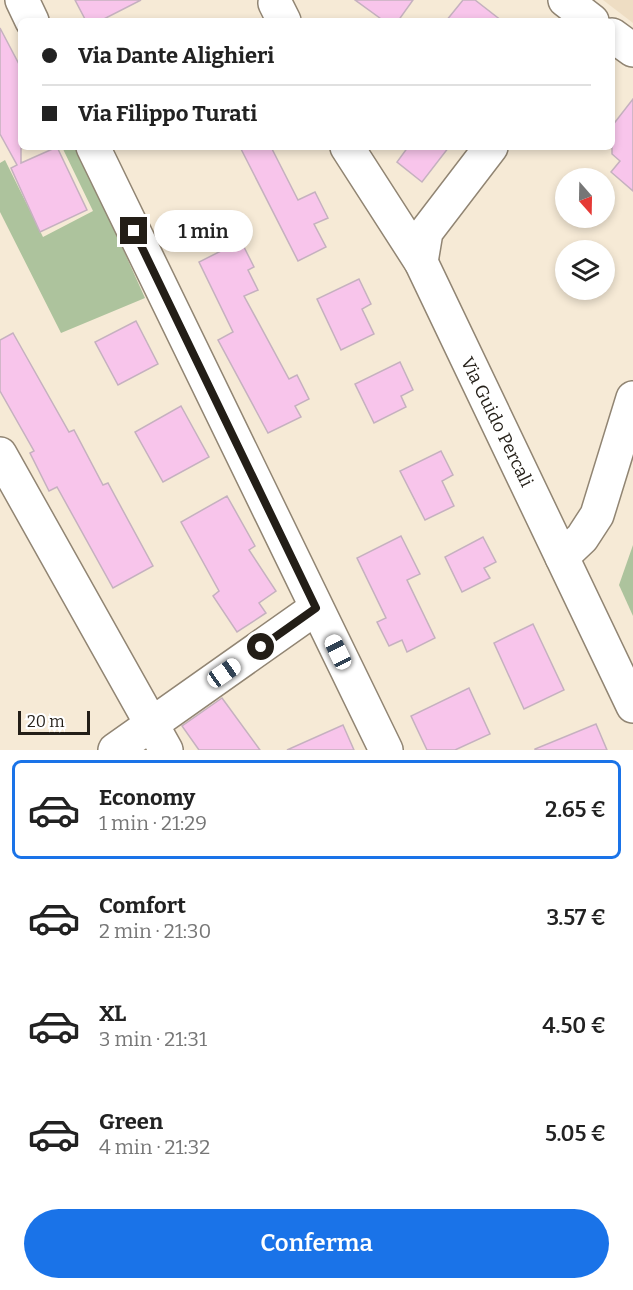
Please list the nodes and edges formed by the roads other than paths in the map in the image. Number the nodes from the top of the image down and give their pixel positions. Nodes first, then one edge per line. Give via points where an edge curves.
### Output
1 (22, 0) edge
2 (31, 18) edge
3 (615, 37) edge
4 (633, 50) edge
5 (94, 150) edge
6 (349, 150) edge
7 (489, 150) edge
8 (421, 262) junction
9 (633, 398) edge
10 (0, 454) edge
11 (562, 557) junction
12 (316, 608) junction
13 (633, 706) edge
14 (159, 737) edge
15 (115, 750) edge
16 (386, 750) edge

1 - 2 street
3 - 4 street
5 - 12 street
6 - 8 street, Via Guido Percali
7 - 8 street via 426,232
8 - 11 street, Via Guido Percali
9 - 11 street via 597,515 582,538
10 - 14 street
11 - 13 street, Via Guido Percali
12 - 14 street
12 - 16 street
14 - 15 street

